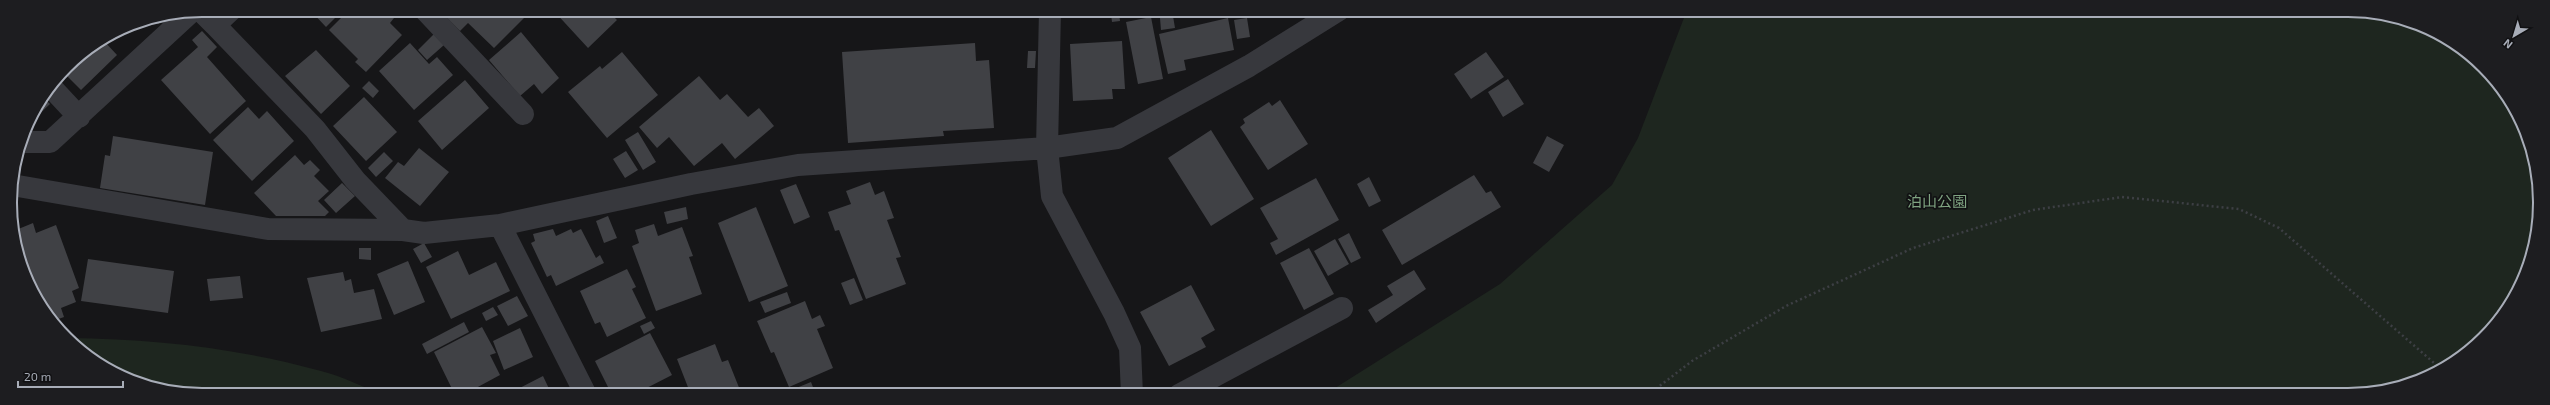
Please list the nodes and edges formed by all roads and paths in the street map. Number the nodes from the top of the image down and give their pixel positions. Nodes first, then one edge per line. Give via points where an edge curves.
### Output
1 (432, 17) edge
2 (1050, 17) edge
3 (1328, 17) edge
4 (185, 18) edge
5 (207, 18) edge
6 (54, 91) edge
7 (523, 114) dead end
8 (79, 117) junction
9 (27, 142) edge
10 (1047, 148) junction
11 (18, 186) edge
12 (500, 225) junction
13 (403, 230) junction
14 (1342, 308) dead end
15 (2437, 365) edge
16 (582, 388) edge
17 (1132, 388) edge
18 (1192, 388) edge
19 (1657, 388) edge

1 - 7 street
2 - 10 street
3 - 10 street via 1249,66 1117,138
4 - 8 street
5 - 13 street via 315,129 355,180
6 - 8 street
8 - 9 street via 50,142
10 - 12 street via 798,165
10 - 17 street via 1052,196 1130,348
11 - 13 street via 268,229
12 - 13 street via 424,233
12 - 16 street
14 - 18 street
15 - 19 path via 2279,228 2239,208 2122,197 2033,210 1914,248 1786,306 1692,362

